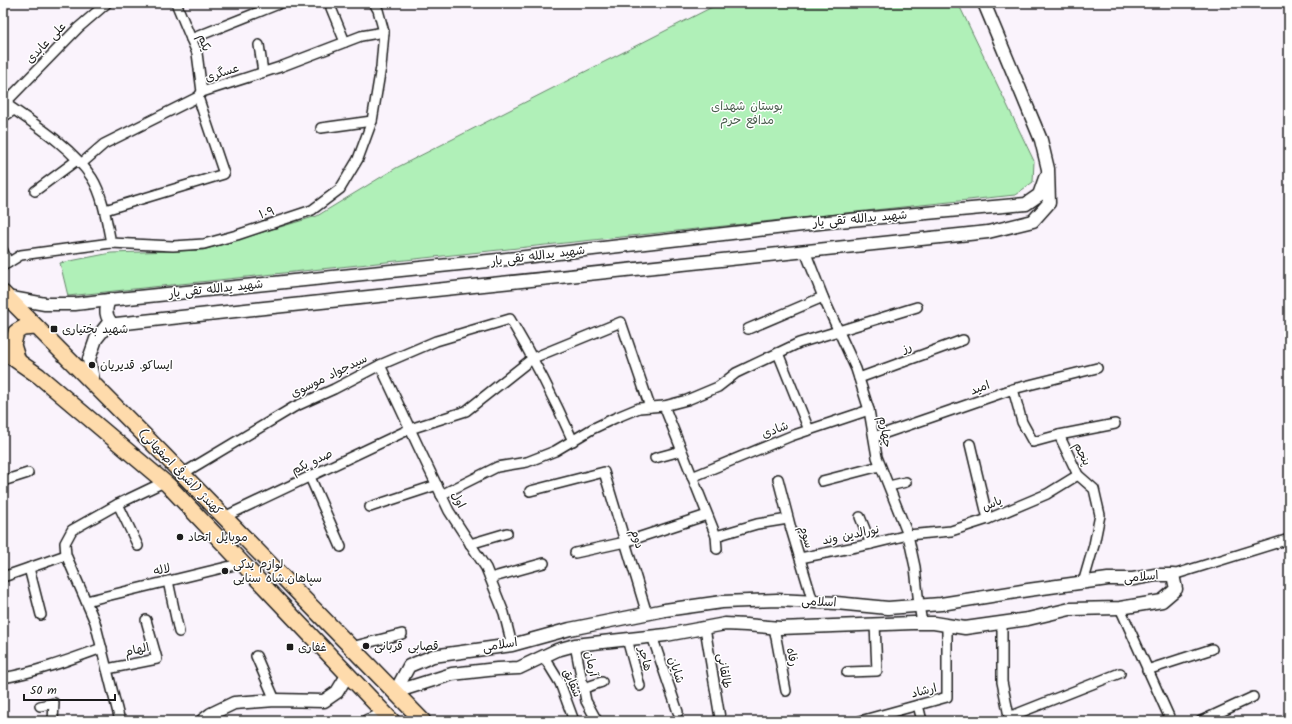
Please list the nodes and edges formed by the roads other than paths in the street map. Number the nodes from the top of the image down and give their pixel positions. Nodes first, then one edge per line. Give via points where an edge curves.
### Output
1 (107, 3) edge
2 (176, 3) edge
3 (281, 3) edge
4 (374, 3) edge
5 (984, 3) edge
6 (330, 8) dead end
7 (384, 32) junction
8 (191, 39) junction
9 (345, 42) junction
10 (259, 45) dead end
11 (263, 72) junction
12 (200, 95) junction
13 (4, 103) edge
14 (14, 110) junction
15 (3, 118) edge
16 (372, 121) junction
17 (321, 128) dead end
18 (79, 162) junction
19 (1048, 169) junction
20 (35, 191) dead end
21 (105, 210) junction
22 (111, 243) junction
23 (3, 251) edge
24 (804, 251) junction
25 (6, 265) edge
26 (5, 295) edge
27 (823, 297) junction
28 (109, 300) junction
29 (917, 307) dead end
30 (113, 325) junction
31 (36, 327) junction
32 (748, 329) dead end
33 (839, 330) junction
34 (963, 340) dead end
35 (3, 351) edge
36 (778, 353) junction
37 (533, 358) junction
38 (18, 361) junction
39 (380, 365) junction
40 (1097, 368) dead end
41 (859, 378) junction
42 (94, 385) junction
43 (1013, 389) junction
44 (664, 406) junction
45 (650, 407) junction
46 (869, 410) junction
47 (1116, 424) dead end
48 (410, 429) junction
49 (809, 430) junction
50 (1059, 435) junction
51 (874, 437) junction
52 (573, 441) junction
53 (970, 444) dead end
54 (681, 451) junction
55 (655, 458) dead end
56 (880, 466) junction
57 (28, 473) dead end
58 (182, 474) junction
59 (1078, 475) junction
60 (310, 477) junction
61 (692, 477) junction
62 (778, 479) dead end
63 (3, 481) edge
64 (164, 482) junction
65 (822, 482) dead end
66 (906, 482) dead end
67 (437, 486) junction
68 (889, 486) junction
69 (530, 490) dead end
70 (441, 495) junction
71 (118, 504) junction
72 (370, 507) dead end
73 (707, 515) junction
74 (224, 517) junction
75 (860, 517) dead end
76 (788, 519) junction
77 (988, 519) junction
78 (507, 533) dead end
79 (908, 535) junction
80 (716, 536) junction
81 (1289, 539) edge
82 (625, 542) junction
83 (470, 544) junction
84 (872, 544) junction
85 (138, 546) dead end
86 (341, 547) dead end
87 (717, 549) dead end
88 (575, 553) dead end
89 (66, 555) junction
90 (800, 558) junction
91 (544, 563) dead end
92 (243, 564) junction
93 (29, 568) junction
94 (4, 575) edge
95 (1173, 575) junction
96 (490, 578) junction
97 (168, 581) junction
98 (1083, 583) junction
99 (86, 600) junction
100 (813, 602) junction
101 (919, 605) junction
102 (1120, 608) junction
103 (647, 614) junction
104 (40, 615) dead end
105 (146, 620) dead end
106 (922, 623) junction
107 (1002, 623) junction
108 (875, 624) junction
109 (947, 625) junction
110 (774, 627) junction
111 (705, 628) junction
112 (179, 632) dead end
113 (402, 634) dead end
114 (652, 636) junction
115 (628, 639) junction
116 (512, 645) junction
117 (575, 645) junction
118 (351, 647) junction
119 (102, 648) junction
120 (1212, 649) dead end
121 (256, 656) dead end
122 (544, 657) junction
123 (107, 669) junction
124 (1147, 670) junction
125 (847, 672) dead end
126 (1120, 673) dead end
127 (348, 674) junction
128 (3, 678) edge
129 (602, 682) dead end
130 (640, 686) dead end
131 (584, 688) junction
132 (786, 691) dead end
133 (395, 692) junction
134 (1254, 697) dead end
135 (275, 700) junction
136 (918, 705) junction
137 (40, 706) dead end
138 (678, 712) dead end
139 (389, 718) edge
140 (720, 718) dead end
141 (1010, 719) edge
142 (117, 720) edge
143 (53, 721) edge
144 (202, 721) edge
145 (367, 721) edge
146 (423, 721) edge
147 (574, 721) edge
148 (597, 721) edge
149 (860, 721) edge
150 (922, 721) edge
151 (1171, 721) edge
152 (1201, 721) edge

1 - 13 street, علی عابدی via 78,28
2 - 8 street, یکم
3 - 8 street
4 - 7 street, ۱۰۹
5 - 19 street, شهید یدالله تقی یار via 1041,140
6 - 9 street
7 - 9 street, عسگری
7 - 16 street, ۱۰۹
8 - 12 street, یکم via 197,53
9 - 11 street, عسگری
10 - 11 street
11 - 12 street, عسگری
12 - 18 street, عسگری via 104,144
12 - 21 street, یکم via 224,174
13 - 14 street
14 - 15 street
14 - 18 street via 60,143
16 - 17 street
16 - 22 street, ۱۰۹ via 358,159 340,189 312,210 204,244 173,246
18 - 20 street, عسگری
18 - 21 street via 92,178
19 - 24 street, شهید یدالله تقی یار via 1049,204 1033,221 988,232
19 - 28 street, شهید یدالله تقی یار via 1039,195 1026,204 828,222 498,260
21 - 22 street
22 - 25 street, ۱۰۹ via 21,255
23 - 25 street
24 - 27 street, چهارم
24 - 30 street, شهید یدالله تقی یار
26 - 28 street, شهید یدالله تقی یار via 45,304
26 - 31 main road, کهندژ (اشرفی اصفهانی)
27 - 32 street
27 - 33 street, چهارم
28 - 30 street via 105,308 107,318
29 - 33 street
30 - 42 street via 108,325 96,339 89,359
31 - 38 main road via 23,328 16,332 13,346
31 - 42 main road, کهندژ (اشرفی اصفهانی)
33 - 36 street
33 - 41 street, چهارم
34 - 41 street, رز
35 - 38 main road, کهندژ (اشرفی اصفهانی)
36 - 44 street via 736,374 718,387
36 - 49 street
37 - 39 street, سیدجواد موسوی via 510,319 436,341
37 - 45 street, صدو یکم via 621,322
37 - 48 street, صدو یکم via 466,411
37 - 52 street
38 - 64 main road, کهندژ (اشرفی اصفهانی)
39 - 48 street, اول
39 - 58 street, سیدجواد موسوی via 294,407
40 - 43 street, امید
41 - 46 street, چهارم
42 - 58 main road, کهندژ (اشرفی اصفهانی)
43 - 50 street, پنجم via 1022,422 1033,442
43 - 51 street, امید
44 - 45 street
44 - 54 street
45 - 52 street via 639,408 615,418
46 - 49 street, شادی
46 - 51 street, چهارم
47 - 50 street
48 - 60 street, صدو یکم
48 - 67 street, اول
49 - 61 street, شادی
50 - 59 street, پنجم
51 - 56 street, چهارم
52 - 70 street via 527,462 497,467
53 - 77 street
54 - 55 street
54 - 61 street
56 - 65 street
56 - 68 street, چهارم
57 - 63 street
58 - 74 main road, کهندژ (اشرفی اصفهانی)
59 - 77 street, یاس via 1047,494
59 - 98 street, پنجم via 1094,489 1100,515
60 - 74 street, صدو یکم
60 - 86 street
61 - 73 street
62 - 76 street, سوم
64 - 71 street
64 - 92 main road, کهندژ (اشرفی اصفهانی)
66 - 68 street
67 - 70 street, اول
67 - 72 street
68 - 79 street, چهارم
69 - 82 street, دوم via 604,472
70 - 83 street, اول
71 - 85 street
71 - 89 street via 72,530 65,543
73 - 80 street
73 - 82 street
74 - 118 main road, کهندژ (اشرفی اصفهانی)
75 - 84 street
76 - 80 street via 757,524
76 - 90 street, سوم
77 - 79 street, یاس via 950,531
78 - 83 street
79 - 84 street, نورالدین وند
79 - 101 street, چهارم
80 - 87 street
81 - 95 street
82 - 88 street
82 - 103 street, دوم
83 - 96 street, اول
84 - 90 street, نورالدین وند
89 - 93 street
89 - 99 street
90 - 100 street, سوم
91 - 96 street
92 - 97 street, لاله
92 - 127 main road, کهندژ (اشرفی اصفهانی)
93 - 94 street
93 - 104 street
95 - 98 street, اسلامی
95 - 102 street, اسلامی via 1176,589 1162,601
96 - 116 street, اول via 504,613
97 - 99 street, لاله
97 - 112 street
98 - 101 street, اسلامی
99 - 119 street
100 - 101 street, اسلامی via 888,608
100 - 103 street, اسلامی via 722,602
101 - 106 street, چهارم
102 - 107 street, اسلامی via 1070,609 1028,620
102 - 124 street
103 - 116 street, اسلامی via 570,629
105 - 123 street, الهام via 157,659
106 - 108 street, اسلامی
106 - 109 street, اسلامی
107 - 109 street, اسلامی via 964,628
107 - 141 street via 1002,682
108 - 110 street, اسلامی
108 - 125 street via 877,671
109 - 136 street, ارشاد via 947,697
110 - 111 street, اسلامی via 725,624
110 - 132 street, رفاه
111 - 114 street, اسلامی
111 - 140 street, طالقانی
113 - 118 street
114 - 115 street, اسلامی
114 - 138 street, شایان
115 - 117 street, اسلامی
115 - 130 street, هاجر
116 - 133 street, اسلامی via 433,656 409,666
117 - 122 street, اسلامی
117 - 131 street, آرمان
118 - 133 main road, کهندژ (اشرفی اصفهانی)
119 - 123 street
119 - 128 street via 58,664
120 - 124 street
121 - 135 street
122 - 133 street, اسلامی via 520,668 452,674
122 - 147 street, شقایق via 560,683
123 - 142 street
124 - 151 street
126 - 141 street
127 - 135 street via 337,692 324,701
127 - 139 main road, کهندژ (اشرفی اصفهانی)
129 - 131 street, آرمان
131 - 148 street, آرمان via 586,701
133 - 146 main road, کهندژ (اشرفی اصفهانی)
134 - 152 street
135 - 144 street via 234,704
136 - 149 street, ارشاد
136 - 150 street
137 - 143 street via 54,703
139 - 145 street

